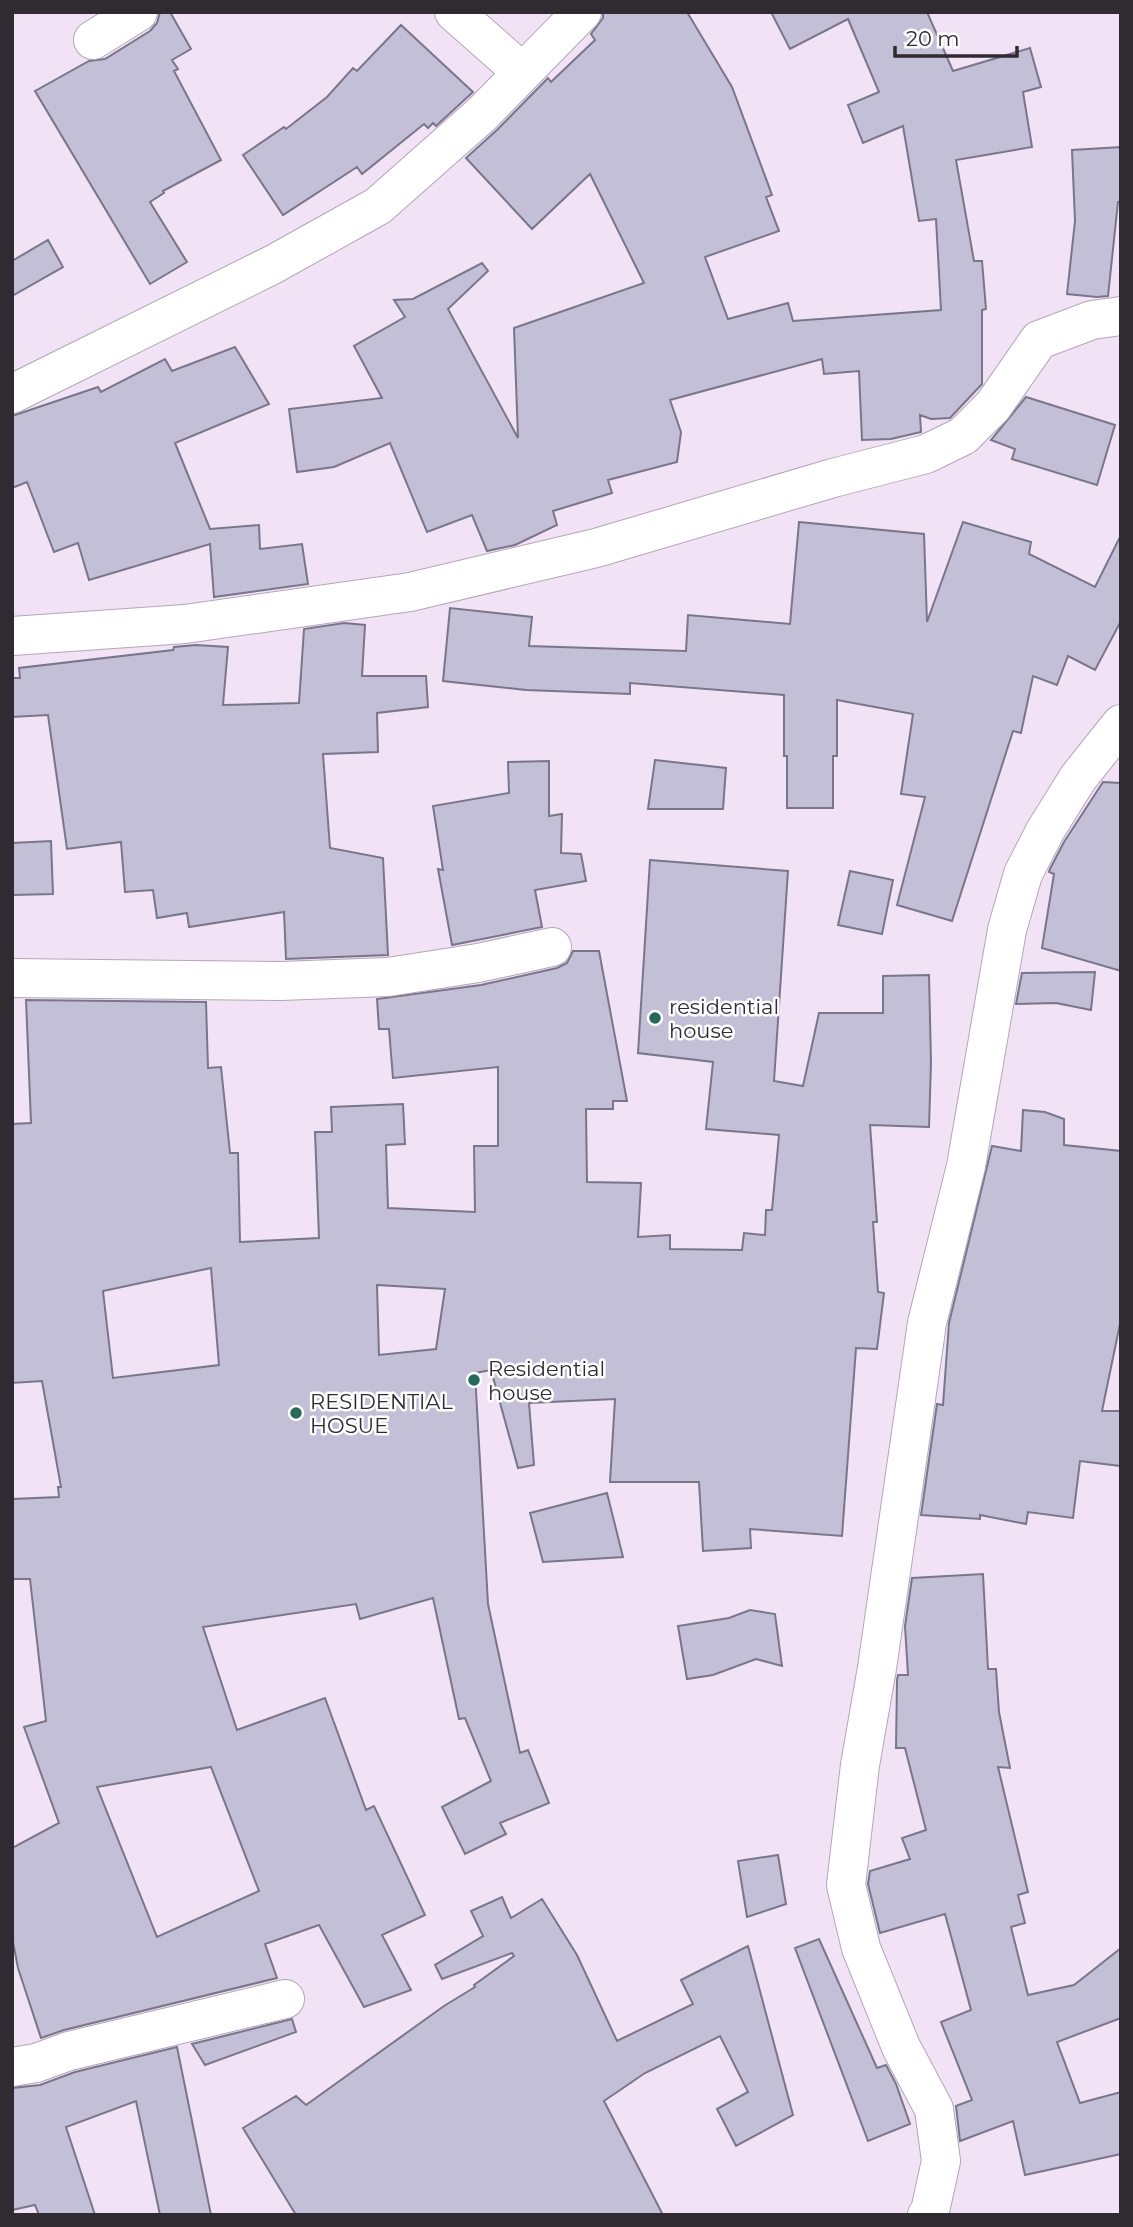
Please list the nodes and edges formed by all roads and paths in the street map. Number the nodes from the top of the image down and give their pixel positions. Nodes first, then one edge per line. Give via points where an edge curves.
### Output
1 (138, 12) edge
2 (454, 12) edge
3 (582, 12) edge
4 (93, 40) dead end
5 (522, 72) junction
6 (1121, 316) edge
7 (12, 394) edge
8 (12, 636) edge
9 (1121, 724) edge
10 (552, 947) dead end
11 (12, 978) edge
12 (285, 2000) dead end
13 (12, 2067) edge
14 (927, 2215) edge

1 - 4 street
2 - 5 street
3 - 5 street
5 - 7 street via 378,206 274,264
6 - 8 street via 1092,320 1039,340 993,406 963,436 926,453 596,548 410,592 186,624
9 - 14 street via 1045,831 1023,874 1007,930 966,1166 927,1323 860,1765 846,1885 861,1948 901,2047 934,2109 942,2161
10 - 11 street via 388,977 281,981
12 - 13 street

